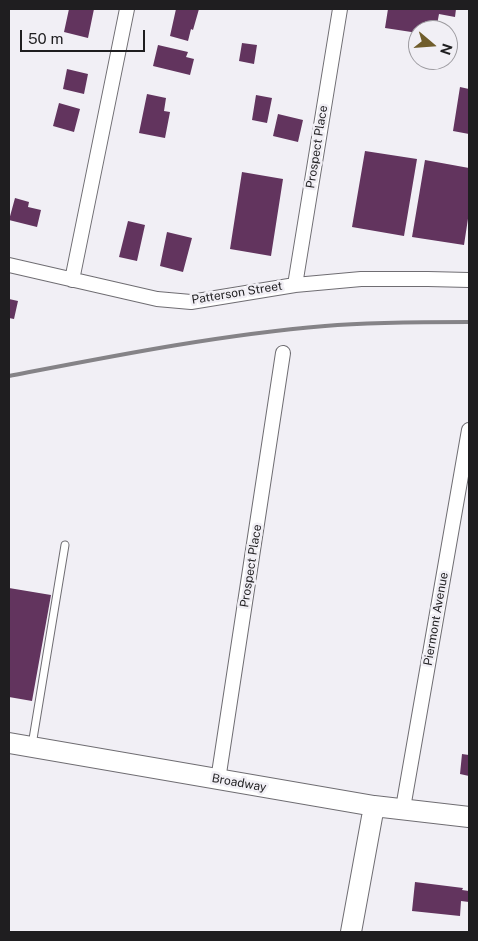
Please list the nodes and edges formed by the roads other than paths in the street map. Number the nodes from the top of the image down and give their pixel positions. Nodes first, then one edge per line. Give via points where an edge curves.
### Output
1 (127, 9) edge
2 (340, 9) edge
3 (9, 265) edge
4 (72, 280) junction
5 (469, 280) edge
6 (295, 284) junction
7 (283, 353) dead end
8 (469, 430) edge
9 (65, 545) dead end
10 (9, 744) edge
11 (32, 748) junction
12 (218, 780) junction
13 (374, 806) junction
14 (403, 808) junction
15 (469, 817) edge
16 (351, 932) edge

1 - 4 street
2 - 6 street, Prospect Place
3 - 4 street, Patterson Street
4 - 6 street, Patterson Street via 157,299 191,302
5 - 6 street, Patterson Street via 361,279
7 - 12 street, Prospect Place
8 - 14 street, Piermont Avenue
9 - 11 lane
10 - 11 street, Broadway
11 - 12 street, Broadway
12 - 13 street, Broadway
13 - 14 street, Broadway
13 - 16 street
14 - 15 street, Broadway

